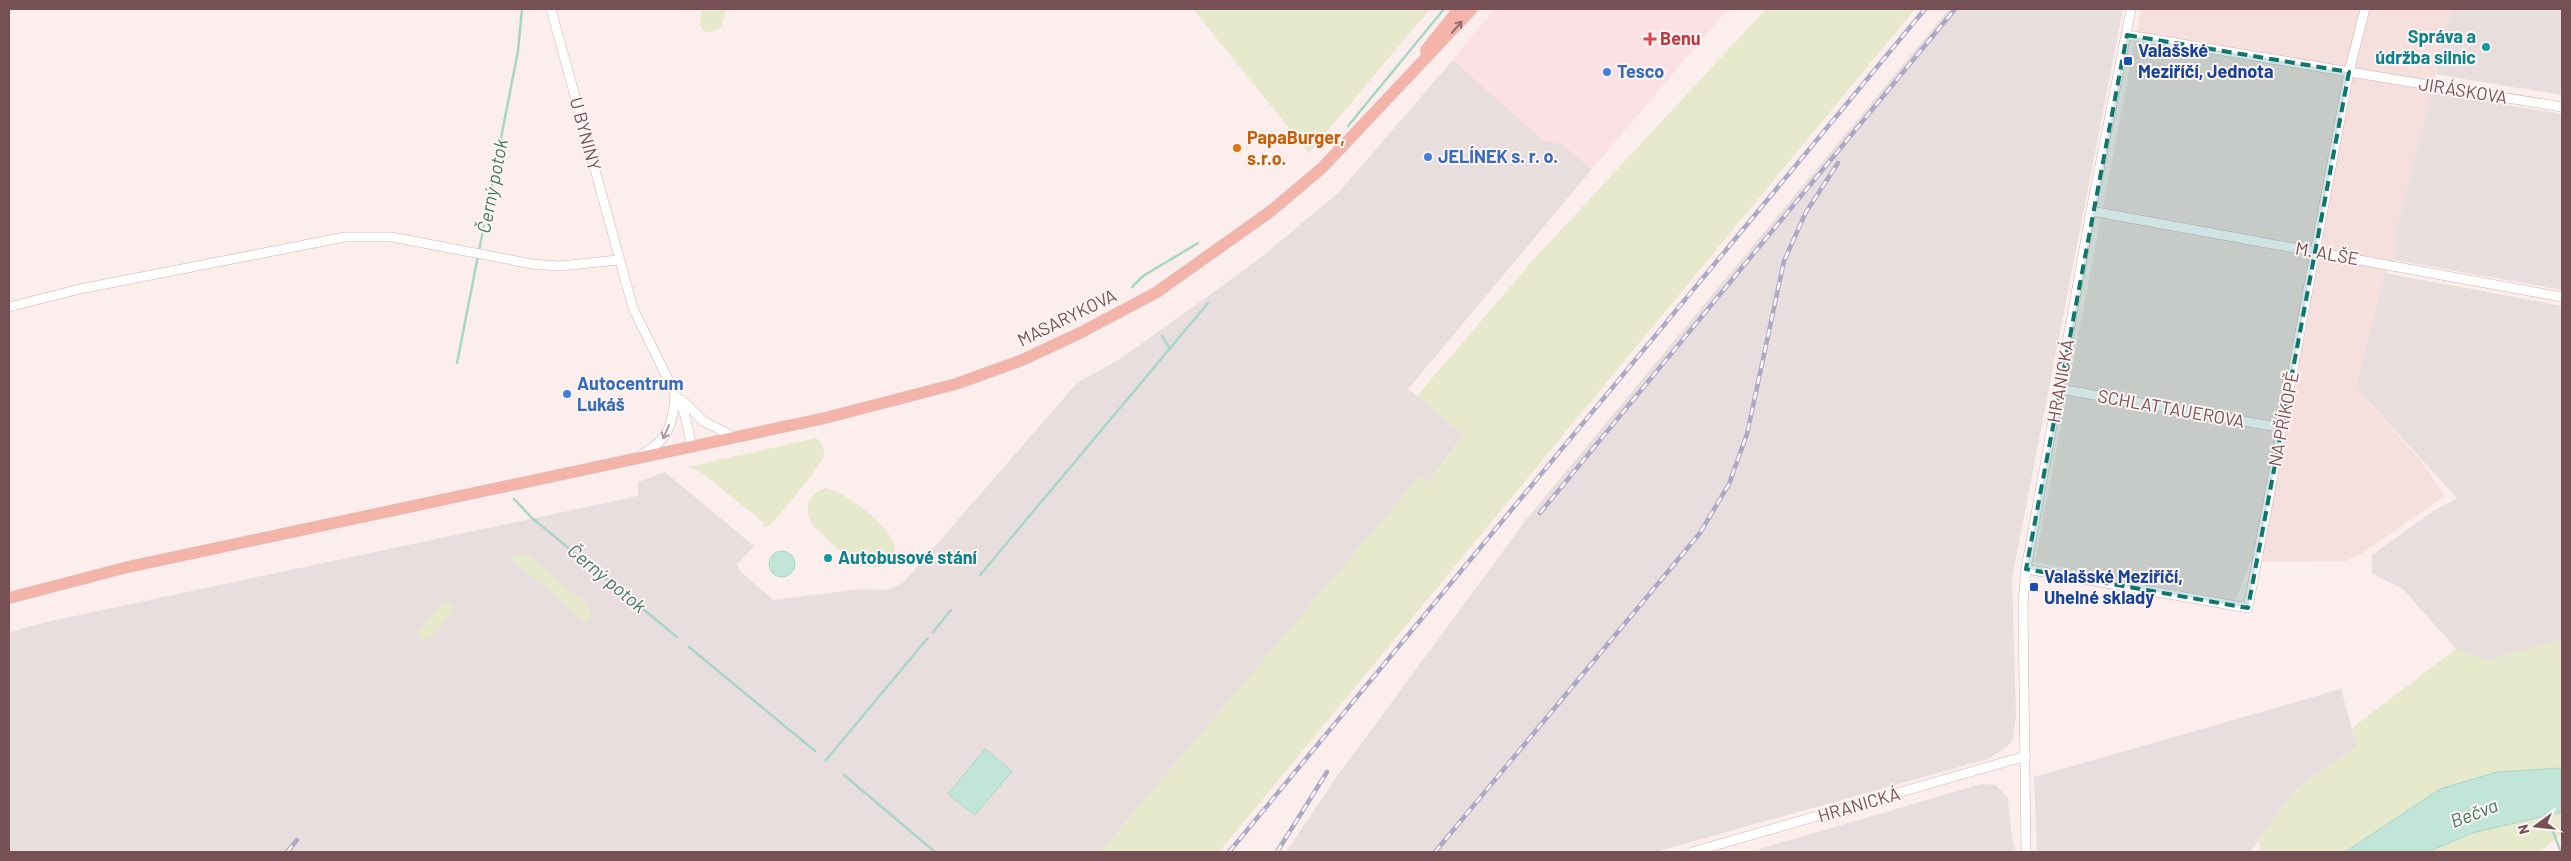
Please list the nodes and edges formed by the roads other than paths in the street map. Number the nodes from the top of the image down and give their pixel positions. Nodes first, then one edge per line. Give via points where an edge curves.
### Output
1 (551, 9) edge
2 (1459, 9) edge
3 (1472, 9) edge
4 (2131, 9) edge
5 (2365, 9) edge
6 (2127, 35) junction
7 (2348, 72) junction
8 (1391, 94) junction
9 (2562, 107) edge
10 (2091, 211) junction
11 (2315, 252) junction
12 (618, 260) junction
13 (2562, 297) edge
14 (9, 307) edge
15 (2060, 389) junction
16 (675, 392) junction
17 (2283, 428) junction
18 (734, 437) junction
19 (692, 446) junction
20 (636, 457) junction
21 (2026, 569) junction
22 (9, 598) edge
23 (2026, 756) junction
24 (1692, 852) edge
25 (2026, 852) edge

1 - 12 street, U BYNINY
2 - 8 main road, MASARYKOVA
8 -> 3 main road, MASARYKOVA
4 - 6 street, HRANICKÁ
5 - 7 street, NA PŘÍKOPĚ
6 - 7 street, JIRÁSKOVA
6 - 10 street, HRANICKÁ
7 - 9 street, JIRÁSKOVA
7 - 11 street, NA PŘÍKOPĚ
8 - 18 main road, MASARYKOVA via 1322,168 1270,211 1157,292 1082,332 1020,361 956,384 825,418
10 - 11 street, M. ALŠE
10 - 15 street, HRANICKÁ
11 - 13 street, M. ALŠE
11 - 17 street, NA PŘÍKOPĚ
12 - 14 street via 560,266 532,264 392,237 345,237 80,289
12 - 16 street, U BYNINY via 641,329
15 - 17 street, SCHLATTAUEROVA
15 - 21 street, HRANICKÁ
16 - 18 street via 703,421
16 - 19 street via 684,412
16 -> 20 street via 674,412 659,446
17 - 21 street, NA PŘÍKOPĚ via 2248,608
18 - 19 main road, MASARYKOVA
19 - 20 main road, MASARYKOVA
20 - 22 main road, MASARYKOVA via 128,567
21 - 23 street, HRANICKÁ via 2023,603
23 - 24 street, HRANICKÁ
23 - 25 street, HRANICKÁ

